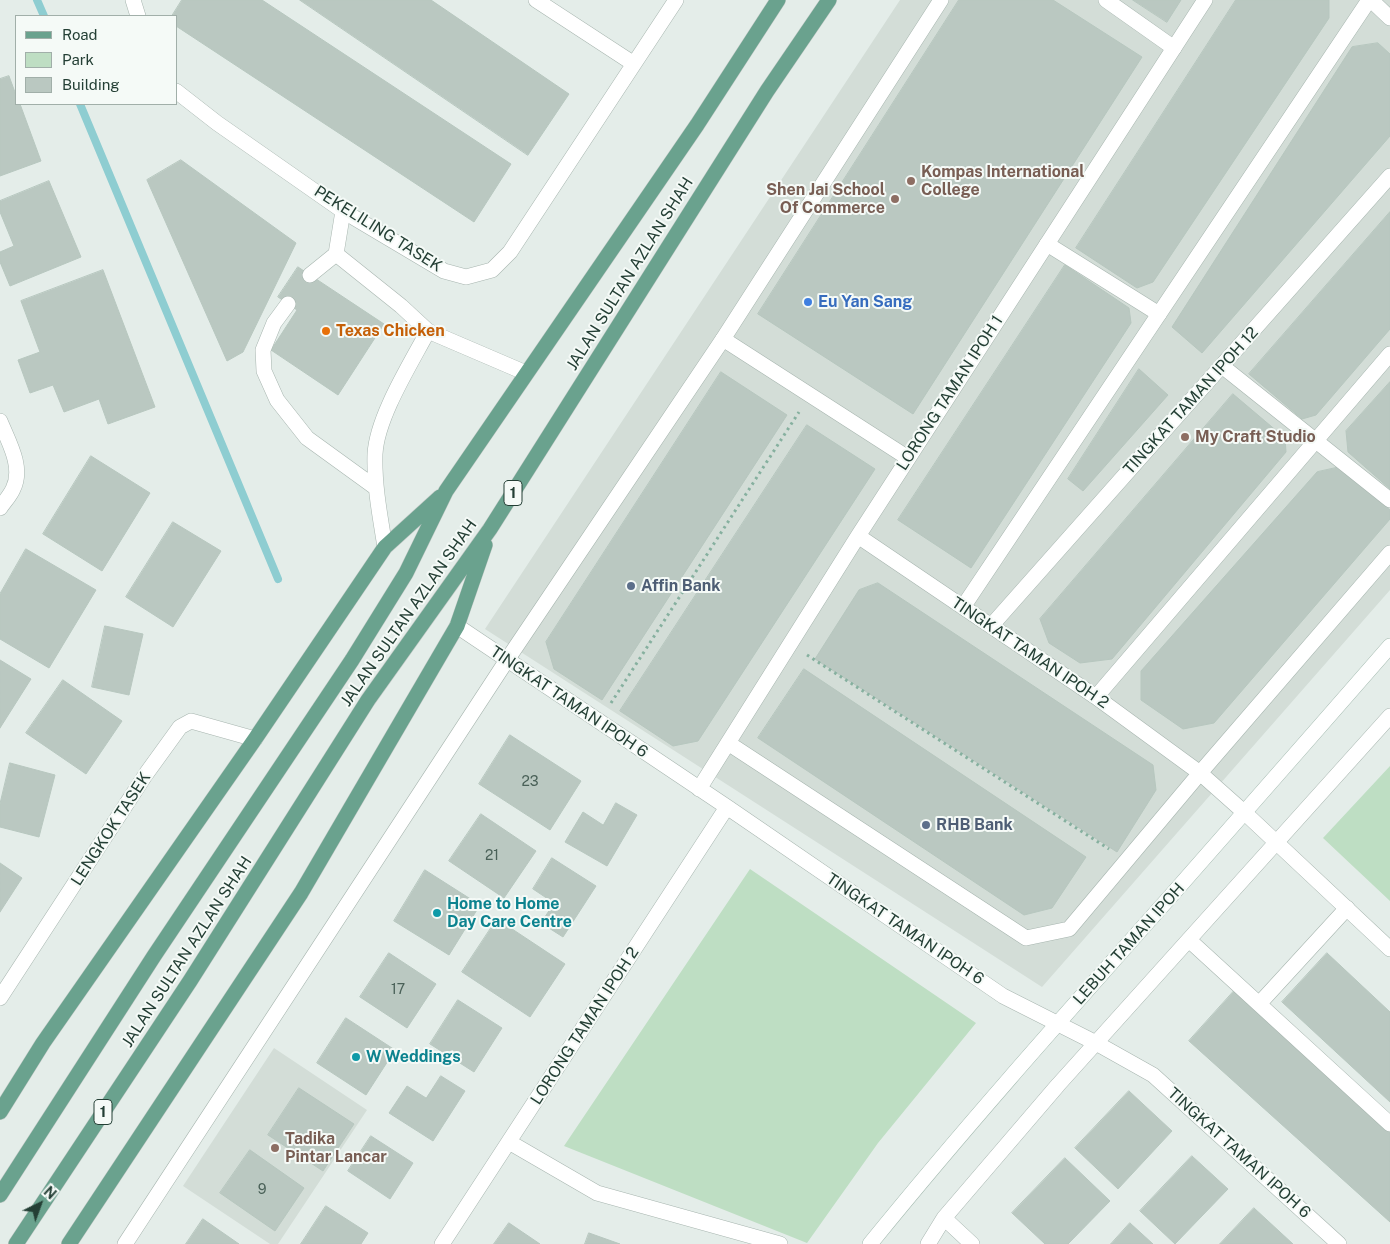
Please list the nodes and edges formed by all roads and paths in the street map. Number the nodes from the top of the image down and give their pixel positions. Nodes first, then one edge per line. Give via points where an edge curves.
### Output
1 (133, 0) edge
2 (536, 0) edge
3 (676, 0) edge
4 (778, 0) edge
5 (829, 0) edge
6 (941, 0) edge
7 (1106, 0) edge
8 (1205, 0) edge
9 (1370, 0) edge
10 (138, 15) edge
11 (1390, 18) edge
12 (1174, 48) junction
13 (634, 64) junction
14 (178, 93) edge
15 (1390, 176) edge
16 (344, 211) junction
17 (1047, 244) junction
18 (336, 254) junction
19 (310, 275) dead end
20 (288, 304) dead end
21 (1159, 314) junction
22 (428, 331) junction
23 (723, 339) junction
24 (1390, 354) edge
25 (1222, 366) junction
26 (526, 373) junction
27 (810, 395) junction
28 (0, 421) edge
29 (1316, 441) junction
30 (908, 458) junction
31 (376, 488) junction
32 (446, 491) junction
33 (1390, 500) edge
34 (0, 508) edge
35 (490, 529) junction
36 (858, 536) junction
37 (385, 547) junction
38 (1390, 553) edge
39 (963, 607) junction
40 (457, 626) junction
41 (991, 626) junction
42 (790, 644) junction
43 (1390, 646) edge
44 (507, 660) junction
45 (1096, 697) junction
46 (1390, 716) edge
47 (599, 721) junction
48 (255, 739) junction
49 (728, 743) junction
50 (1200, 773) junction
51 (699, 789) junction
52 (727, 807) junction
53 (1245, 812) junction
54 (1276, 842) junction
55 (1127, 861) junction
56 (1346, 908) junction
57 (1189, 940) junction
58 (1390, 949) edge
59 (0, 998) edge
60 (1259, 1004) junction
61 (1058, 1023) junction
62 (1096, 1043) junction
63 (0, 1112) edge
64 (1390, 1124) edge
65 (510, 1142) junction
66 (0, 1195) edge
67 (944, 1218) junction
68 (16, 1244) edge
69 (69, 1244) edge
70 (125, 1244) edge
71 (442, 1244) edge
72 (780, 1244) edge
73 (870, 1244) edge
74 (928, 1244) edge
75 (972, 1244) edge
76 (1339, 1244) edge

1 - 10 street
2 - 13 street
3 - 13 street, PEKELILING TASEK
4 - 26 main road, JALAN SULTAN AZLAN SHAH via 697,125
5 - 35 main road, JALAN SULTAN AZLAN SHAH / 1 via 767,92
6 - 23 street
7 - 12 street
8 - 12 street, LORONG TAMAN IPOH 1
9 - 11 street
9 - 21 street
12 - 17 street, LORONG TAMAN IPOH 1
13 - 16 street, PEKELILING TASEK via 510,252 492,270 466,277 444,272
14 - 16 street, PEKELILING TASEK
15 - 25 street, TINGKAT TAMAN IPOH 12
16 - 18 street
17 - 21 street
17 - 30 street, LORONG TAMAN IPOH 1
18 - 19 street
18 - 22 street
20 - 31 street via 274,323 263,350 264,371 277,400 307,438
21 - 39 street
22 - 26 street
22 - 31 street via 384,415 375,453
23 - 27 street
23 - 44 street
24 - 29 street
25 - 29 street
25 - 41 street, TINGKAT TAMAN IPOH 12
26 - 32 main road, JALAN SULTAN AZLAN SHAH
27 - 30 street
27 - 47 path
28 - 34 street via 17,462 14,488
29 - 33 street
29 - 45 street
30 - 36 street, LORONG TAMAN IPOH 1
31 - 37 street
32 - 37 main road
32 - 66 main road, JALAN SULTAN AZLAN SHAH via 406,573 352,660 154,956
35 - 40 main road
35 - 68 main road, JALAN SULTAN AZLAN SHAH / 1 via 368,700 190,981
36 - 39 street, TINGKAT TAMAN IPOH 2
36 - 42 street, LORONG TAMAN IPOH 1
37 - 48 main road
38 - 50 street
39 - 41 street, TINGKAT TAMAN IPOH 2
40 - 44 street, TINGKAT TAMAN IPOH 6
40 - 69 main road via 301,893
41 - 45 street, TINGKAT TAMAN IPOH 2
42 - 49 street, LORONG TAMAN IPOH 1
42 - 55 path
43 - 53 street, LEBUH TAMAN IPOH
44 - 47 street, TINGKAT TAMAN IPOH 6
44 - 70 street
45 - 50 street, TINGKAT TAMAN IPOH 2
46 - 54 street
47 - 51 street, TINGKAT TAMAN IPOH 6
48 - 59 street, LENGKOK TASEK via 191,721 180,727
48 - 63 main road via 43,1043
49 - 51 street, LORONG TAMAN IPOH 1
49 - 55 street via 1026,938 1069,929
50 - 53 street, TINGKAT TAMAN IPOH 2
50 - 55 street
51 - 52 street, TINGKAT TAMAN IPOH 6
52 - 61 street, TINGKAT TAMAN IPOH 6 via 1003,996
52 - 65 street, LORONG TAMAN IPOH 2
53 - 54 street, TINGKAT TAMAN IPOH 2
53 - 61 street, LEBUH TAMAN IPOH
54 - 56 street, TINGKAT TAMAN IPOH 2
54 - 57 street
56 - 58 street, TINGKAT TAMAN IPOH 2
56 - 60 street
57 - 60 street
57 - 62 street
60 - 64 street
61 - 62 street, TINGKAT TAMAN IPOH 6
61 - 73 street, LEBUH TAMAN IPOH
62 - 67 street
62 - 76 street, TINGKAT TAMAN IPOH 6 via 1153,1075
65 - 71 street, LORONG TAMAN IPOH 2
65 - 72 street via 597,1193
67 - 74 street
67 - 75 street

